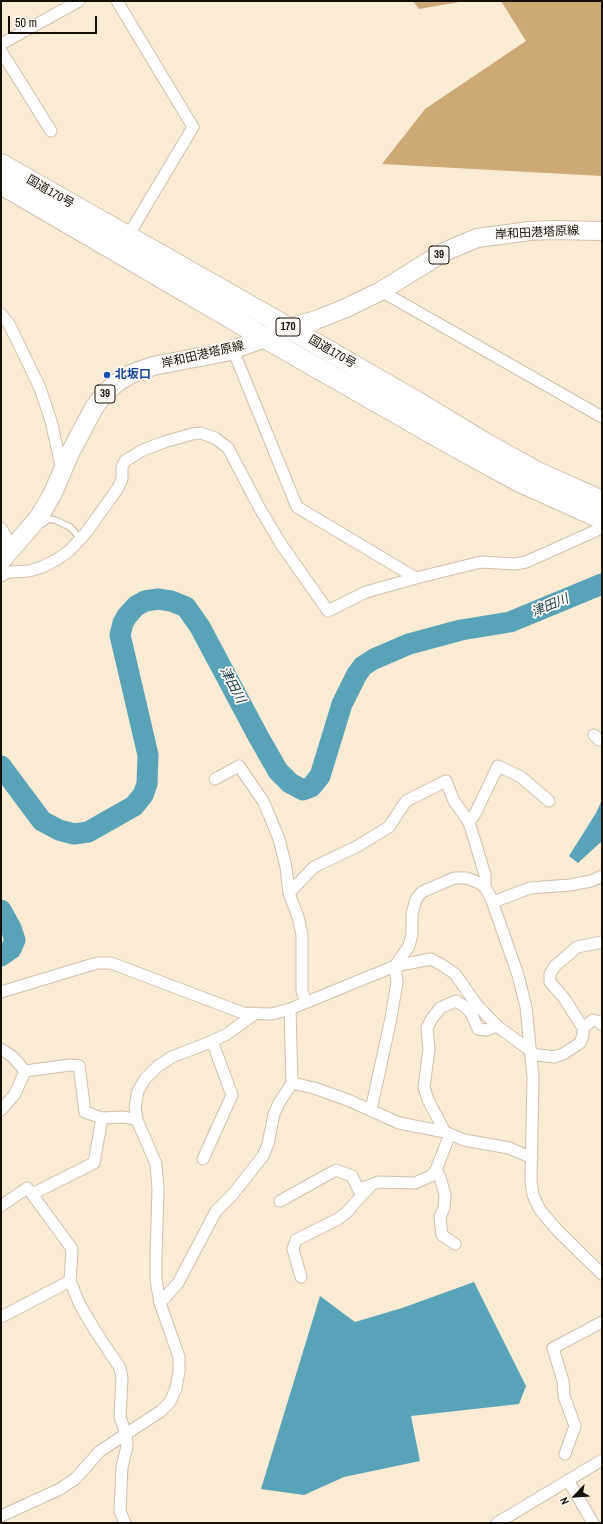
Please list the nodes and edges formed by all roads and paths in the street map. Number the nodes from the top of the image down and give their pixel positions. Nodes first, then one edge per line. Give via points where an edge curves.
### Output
1 (79, 1) edge
2 (117, 1) edge
3 (1, 44) edge
4 (1, 51) edge
5 (51, 131) dead end
6 (1, 164) edge
7 (1, 184) edge
8 (602, 231) edge
9 (128, 236) junction
10 (381, 291) junction
11 (1, 314) edge
12 (289, 328) junction
13 (265, 338) junction
14 (233, 350) junction
15 (602, 417) edge
16 (62, 472) junction
17 (574, 497) junction
18 (602, 501) edge
19 (602, 519) edge
20 (602, 527) edge
21 (1, 528) edge
22 (25, 533) junction
23 (81, 539) junction
24 (1, 545) edge
25 (1, 561) edge
26 (1, 576) edge
27 (416, 578) junction
28 (215, 779) dead end
29 (549, 801) dead end
30 (469, 822) junction
31 (602, 876) edge
32 (485, 887) junction
33 (289, 893) junction
34 (493, 902) junction
35 (602, 942) edge
36 (395, 966) junction
37 (1, 992) edge
38 (306, 1002) junction
39 (290, 1009) junction
40 (256, 1013) junction
41 (602, 1025) edge
42 (497, 1026) junction
43 (583, 1028) junction
44 (212, 1041) junction
45 (1, 1049) edge
46 (531, 1052) junction
47 (24, 1071) junction
48 (292, 1083) junction
49 (1, 1110) edge
50 (371, 1110) junction
51 (102, 1118) junction
52 (137, 1120) junction
53 (448, 1133) junction
54 (532, 1158) junction
55 (203, 1159) dead end
56 (436, 1170) junction
57 (371, 1185) junction
58 (32, 1194) junction
59 (280, 1200) dead end
60 (1, 1206) edge
61 (455, 1244) dead end
62 (602, 1274) edge
63 (301, 1277) dead end
64 (70, 1282) junction
65 (160, 1303) junction
66 (1, 1317) edge
67 (602, 1322) edge
68 (126, 1434) junction
69 (565, 1454) dead end
70 (602, 1460) edge
71 (568, 1480) junction
72 (1, 1516) edge
73 (125, 1523) edge
74 (497, 1523) edge
75 (593, 1523) edge

1 - 3 street
2 - 9 street via 193,127
4 - 5 street
6 - 9 highway, 国道170号 / 170
7 - 13 highway, 国道170号 / 170
8 - 10 main road, 岸和田港塔原線 / 39 via 530,231 477,238 444,252
9 - 12 highway, 国道170号 / 170
10 - 12 main road, 岸和田港塔原線 / 39 via 346,308
10 - 15 street
11 - 16 street via 12,330 40,388 51,421
12 - 13 main road, 岸和田港塔原線 / 39
12 - 17 highway, 国道170号 / 170 via 537,472
13 - 14 main road, 岸和田港塔原線 / 39
13 - 17 highway, 国道170号 / 170 via 520,482
14 - 16 main road, 岸和田港塔原線 / 39 via 153,366 119,381 94,406
14 - 27 street via 297,507
16 - 22 main road, 岸和田港塔原線 / 39 via 53,493
17 - 18 highway, 国道170号 / 170
17 - 19 highway, 国道170号 / 170
20 - 27 street via 526,562 482,562
21 - 24 street via 7,539
22 - 23 lane via 39,529 48,519 70,527
22 - 25 main road, 岸和田港塔原線 / 39
23 - 26 street via 56,560 42,567 29,571 8,572
23 - 27 street via 118,488 125,461 143,450 164,442 201,433 215,438 228,448 281,544 328,611 366,592
28 - 33 street via 239,766 263,801 279,839
29 - 30 street via 521,777 498,766
30 - 32 street via 485,875
30 - 33 street via 454,801 446,782 406,801 389,827 356,848 314,867
31 - 34 street via 570,885 530,888
32 - 34 street
32 - 36 street via 467,878 454,878 422,892 416,899 412,914 409,946
33 - 38 street via 302,935 302,991
34 - 46 street via 518,975 526,1007
35 - 43 street via 577,947 555,966 550,974 550,982 564,998
36 - 38 street
36 - 42 street via 431,959 442,965 455,974 477,1005
36 - 50 street via 398,982 392,1018
37 - 40 street via 97,963 111,963 243,1013
38 - 39 street
39 - 40 street via 272,1014
39 - 48 street
40 - 44 street via 227,1034
41 - 43 street via 593,1020
42 - 46 street
42 - 53 street via 487,1030 478,1029 471,1013 456,1001 440,1008 427,1028 429,1049 424,1087 428,1100
43 - 46 street via 580,1043 563,1054 554,1057
44 - 52 street via 172,1057 145,1078 138,1091 135,1107
44 - 55 street via 232,1095
45 - 47 street via 14,1057
46 - 54 street
47 - 49 street via 15,1094
47 - 51 street via 79,1066 85,1112
48 - 50 street via 314,1088
48 - 65 street via 274,1114 263,1156 216,1212 178,1283
50 - 53 street via 399,1123
51 - 52 street via 124,1117
51 - 58 street via 94,1163
52 - 65 street via 156,1164 156,1266
53 - 54 street via 464,1140 509,1148
53 - 56 street
54 - 62 street via 532,1188 540,1210
56 - 57 street via 431,1176 415,1183 378,1182
56 - 61 street via 445,1195 440,1217 442,1235
57 - 59 street via 358,1189 352,1176 336,1170
57 - 63 street via 338,1219 296,1240 293,1249
58 - 60 street via 27,1188
58 - 64 street via 72,1248
64 - 66 street
64 - 68 street via 80,1305 120,1368 120,1417
65 - 68 street via 179,1357 176,1388 170,1402 161,1411
67 - 69 street via 553,1348 574,1426
68 - 72 street via 100,1451 75,1480
68 - 73 street via 120,1511
70 - 71 street
71 - 74 street
71 - 75 street

